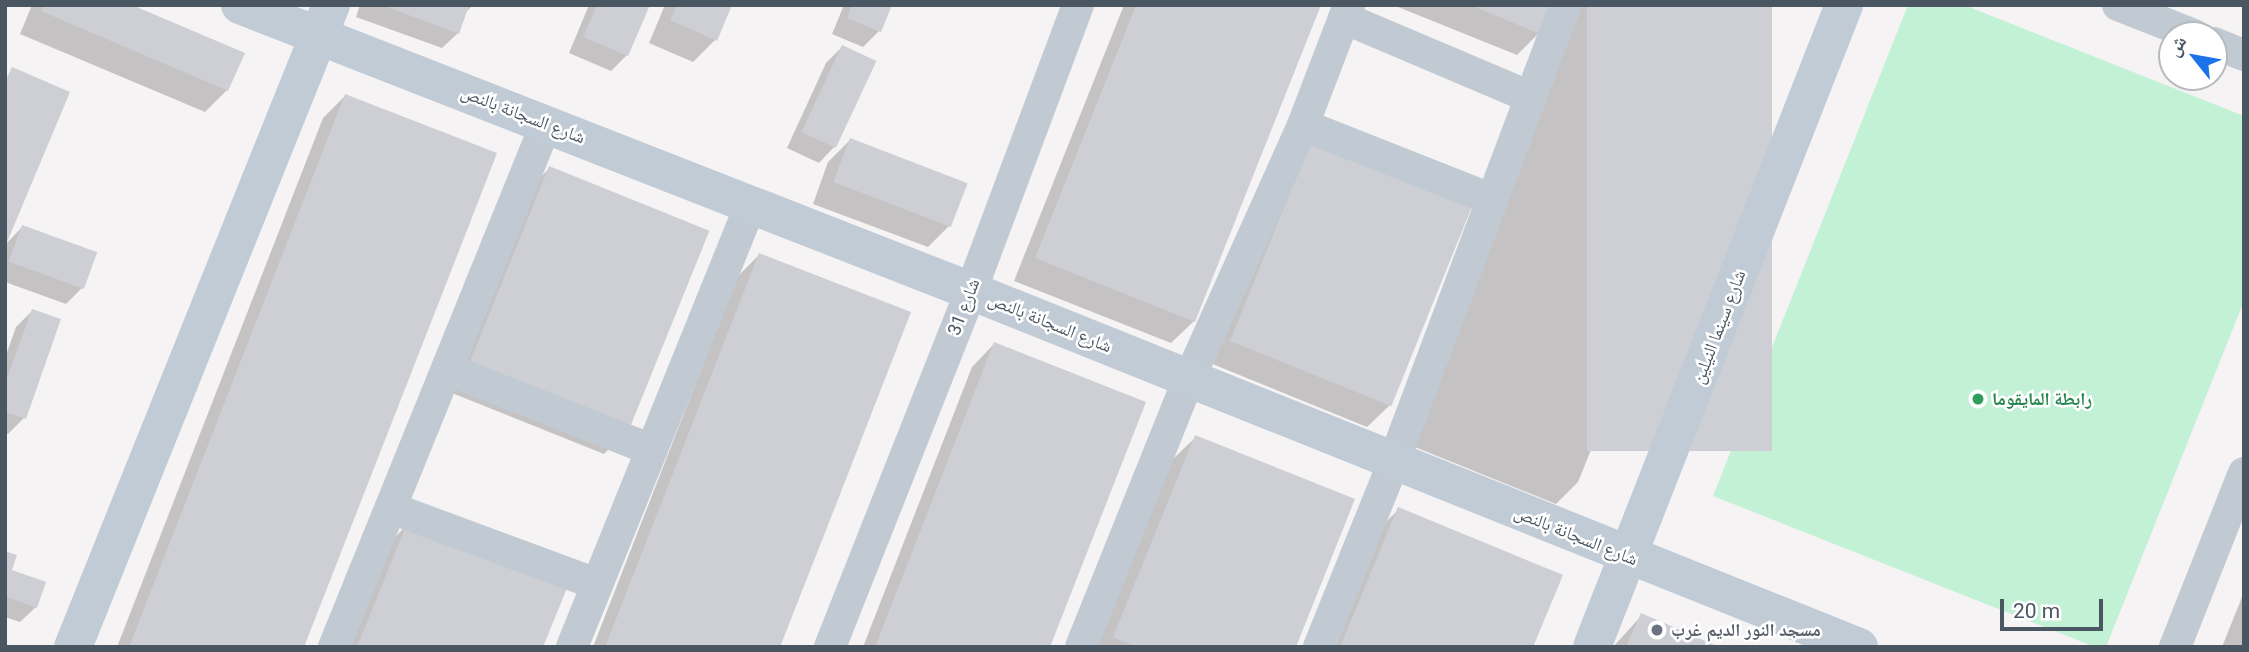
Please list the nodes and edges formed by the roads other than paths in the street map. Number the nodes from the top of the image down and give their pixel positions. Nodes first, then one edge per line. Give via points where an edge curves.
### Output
1 (240, 5) edge
2 (1078, 5) edge
3 (1565, 5) edge
4 (1844, 5) edge
5 (2118, 5) edge
6 (1347, 12) edge
7 (325, 21) edge
8 (2159, 21) edge
9 (1530, 97) junction
10 (546, 124) junction
11 (1303, 125) junction
12 (1491, 199) junction
13 (751, 205) junction
14 (971, 291) junction
15 (447, 369) junction
16 (1188, 379) junction
17 (652, 450) junction
18 (1394, 461) junction
19 (2244, 473) edge
20 (391, 508) junction
21 (1630, 558) junction
22 (597, 584) junction
23 (1085, 645) edge
24 (73, 647) edge
25 (334, 647) edge
26 (572, 647) edge
27 (830, 647) edge
28 (1319, 647) edge
29 (1592, 647) edge
30 (1859, 647) edge
31 (2175, 647) edge

1 - 7 street, شارع السجانة بالنص
2 - 14 street, شارع 31
3 - 9 street
4 - 21 street, شارع سينما النيلين
5 - 8 street
6 - 9 street
6 - 11 street
7 - 10 street, شارع السجانة بالنص
7 - 24 street
9 - 12 street
10 - 13 street, شارع السجانة بالنص
10 - 15 street
11 - 12 street
11 - 16 street
12 - 18 street
13 - 14 street, شارع السجانة بالنص
13 - 17 street
14 - 16 street, شارع السجانة بالنص
14 - 27 street, شارع 31
15 - 17 street
15 - 20 street
16 - 18 street, شارع السجانة بالنص
16 - 23 street
17 - 22 street
18 - 21 street, شارع السجانة بالنص
18 - 28 street
19 - 31 street
20 - 22 street
20 - 25 street
21 - 29 street, شارع سينما النيلين
21 - 30 street, شارع السجانة بالنص
22 - 26 street

